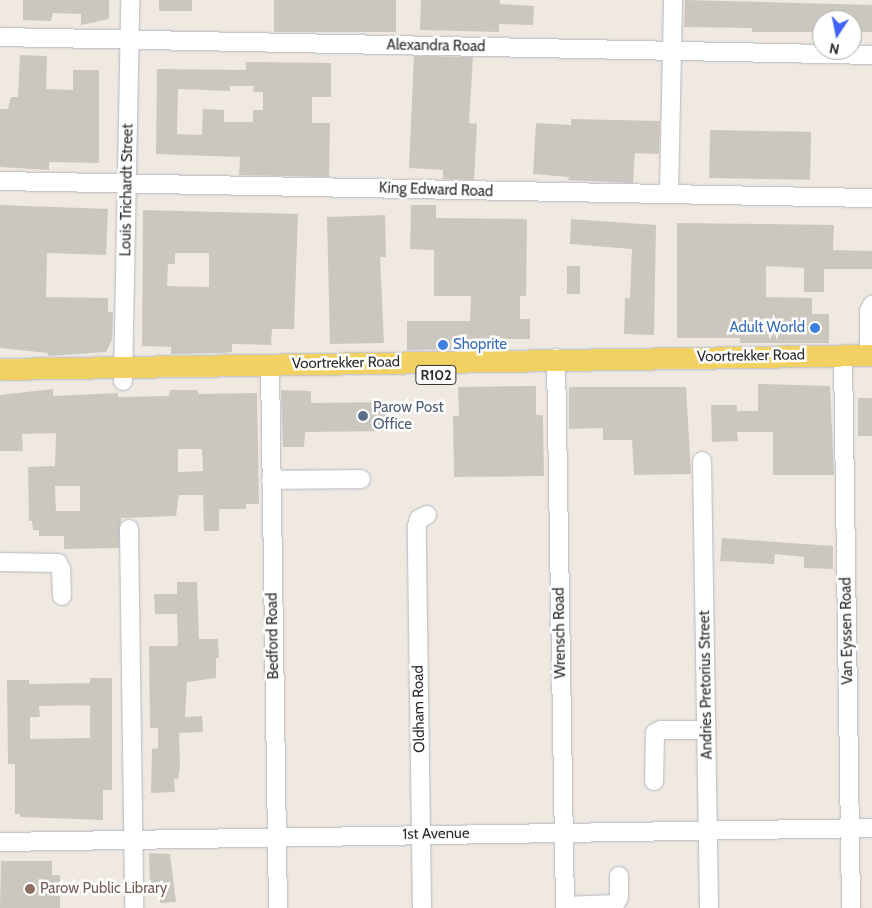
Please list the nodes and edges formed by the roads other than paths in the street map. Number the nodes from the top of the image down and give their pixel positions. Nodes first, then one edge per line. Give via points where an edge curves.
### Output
1 (130, 0) edge
2 (673, 0) edge
3 (0, 37) edge
4 (129, 40) junction
5 (672, 51) junction
6 (872, 55) edge
7 (0, 181) edge
8 (127, 182) junction
9 (669, 194) junction
10 (872, 198) edge
11 (872, 305) edge
12 (871, 359) edge
13 (843, 362) junction
14 (556, 365) junction
15 (0, 369) edge
16 (270, 372) junction
17 (122, 374) junction
18 (0, 382) edge
19 (702, 461) dead end
20 (271, 480) junction
21 (361, 480) dead end
22 (427, 515) dead end
23 (129, 529) dead end
24 (0, 562) edge
25 (62, 596) dead end
26 (706, 730) junction
27 (654, 781) dead end
28 (850, 828) junction
29 (872, 828) edge
30 (708, 830) junction
31 (564, 833) junction
32 (421, 834) junction
33 (277, 836) junction
34 (133, 839) junction
35 (0, 842) edge
36 (620, 876) dead end
37 (565, 907) edge
38 (134, 908) edge
39 (278, 908) edge
40 (422, 908) edge
41 (709, 908) edge
42 (851, 908) edge

1 - 4 street, Louis Trichardt Street
2 - 5 street
3 - 4 street, Alexandra Road
4 - 5 street, Alexandra Road
4 - 8 street, Louis Trichardt Street
5 - 6 street, Alexandra Road
5 - 9 street
7 - 8 street, King Edward Road
8 - 9 street, King Edward Road
8 - 17 street, Louis Trichardt Street
9 - 10 street, King Edward Road
11 - 12 street
12 - 13 main road, Voortrekker Road / R102
13 - 14 main road, Voortrekker Road / R102
13 - 28 street, Van Eyssen Road
14 - 16 main road, Voortrekker Road / R102
14 - 31 street, Wrensch Road
15 - 17 main road, Voortrekker Road / R102
16 - 17 main road, Voortrekker Road / R102
16 - 20 street, Bedford Road
17 - 18 main road, Voortrekker Road / R102
19 - 26 street, Andries Pretorius Street
20 - 21 street
20 - 33 street, Bedford Road
22 - 32 street, Oldham Road via 420,519 417,527
23 - 34 street
24 - 25 street via 58,563
26 - 27 street via 661,730 655,733
26 - 30 street, Andries Pretorius Street
28 - 29 street, 1st Avenue
28 - 30 street, 1st Avenue
28 - 42 street, Van Eyssen Road
30 - 31 street, 1st Avenue
30 - 41 street, Andries Pretorius Street
31 - 32 street, 1st Avenue
31 - 37 street, Wrensch Road
32 - 33 street, 1st Avenue
32 - 40 street, Oldham Road
33 - 34 street, 1st Avenue
33 - 39 street, Bedford Road
34 - 35 street, 1st Avenue
34 - 38 street
36 - 37 street via 619,896 615,904

